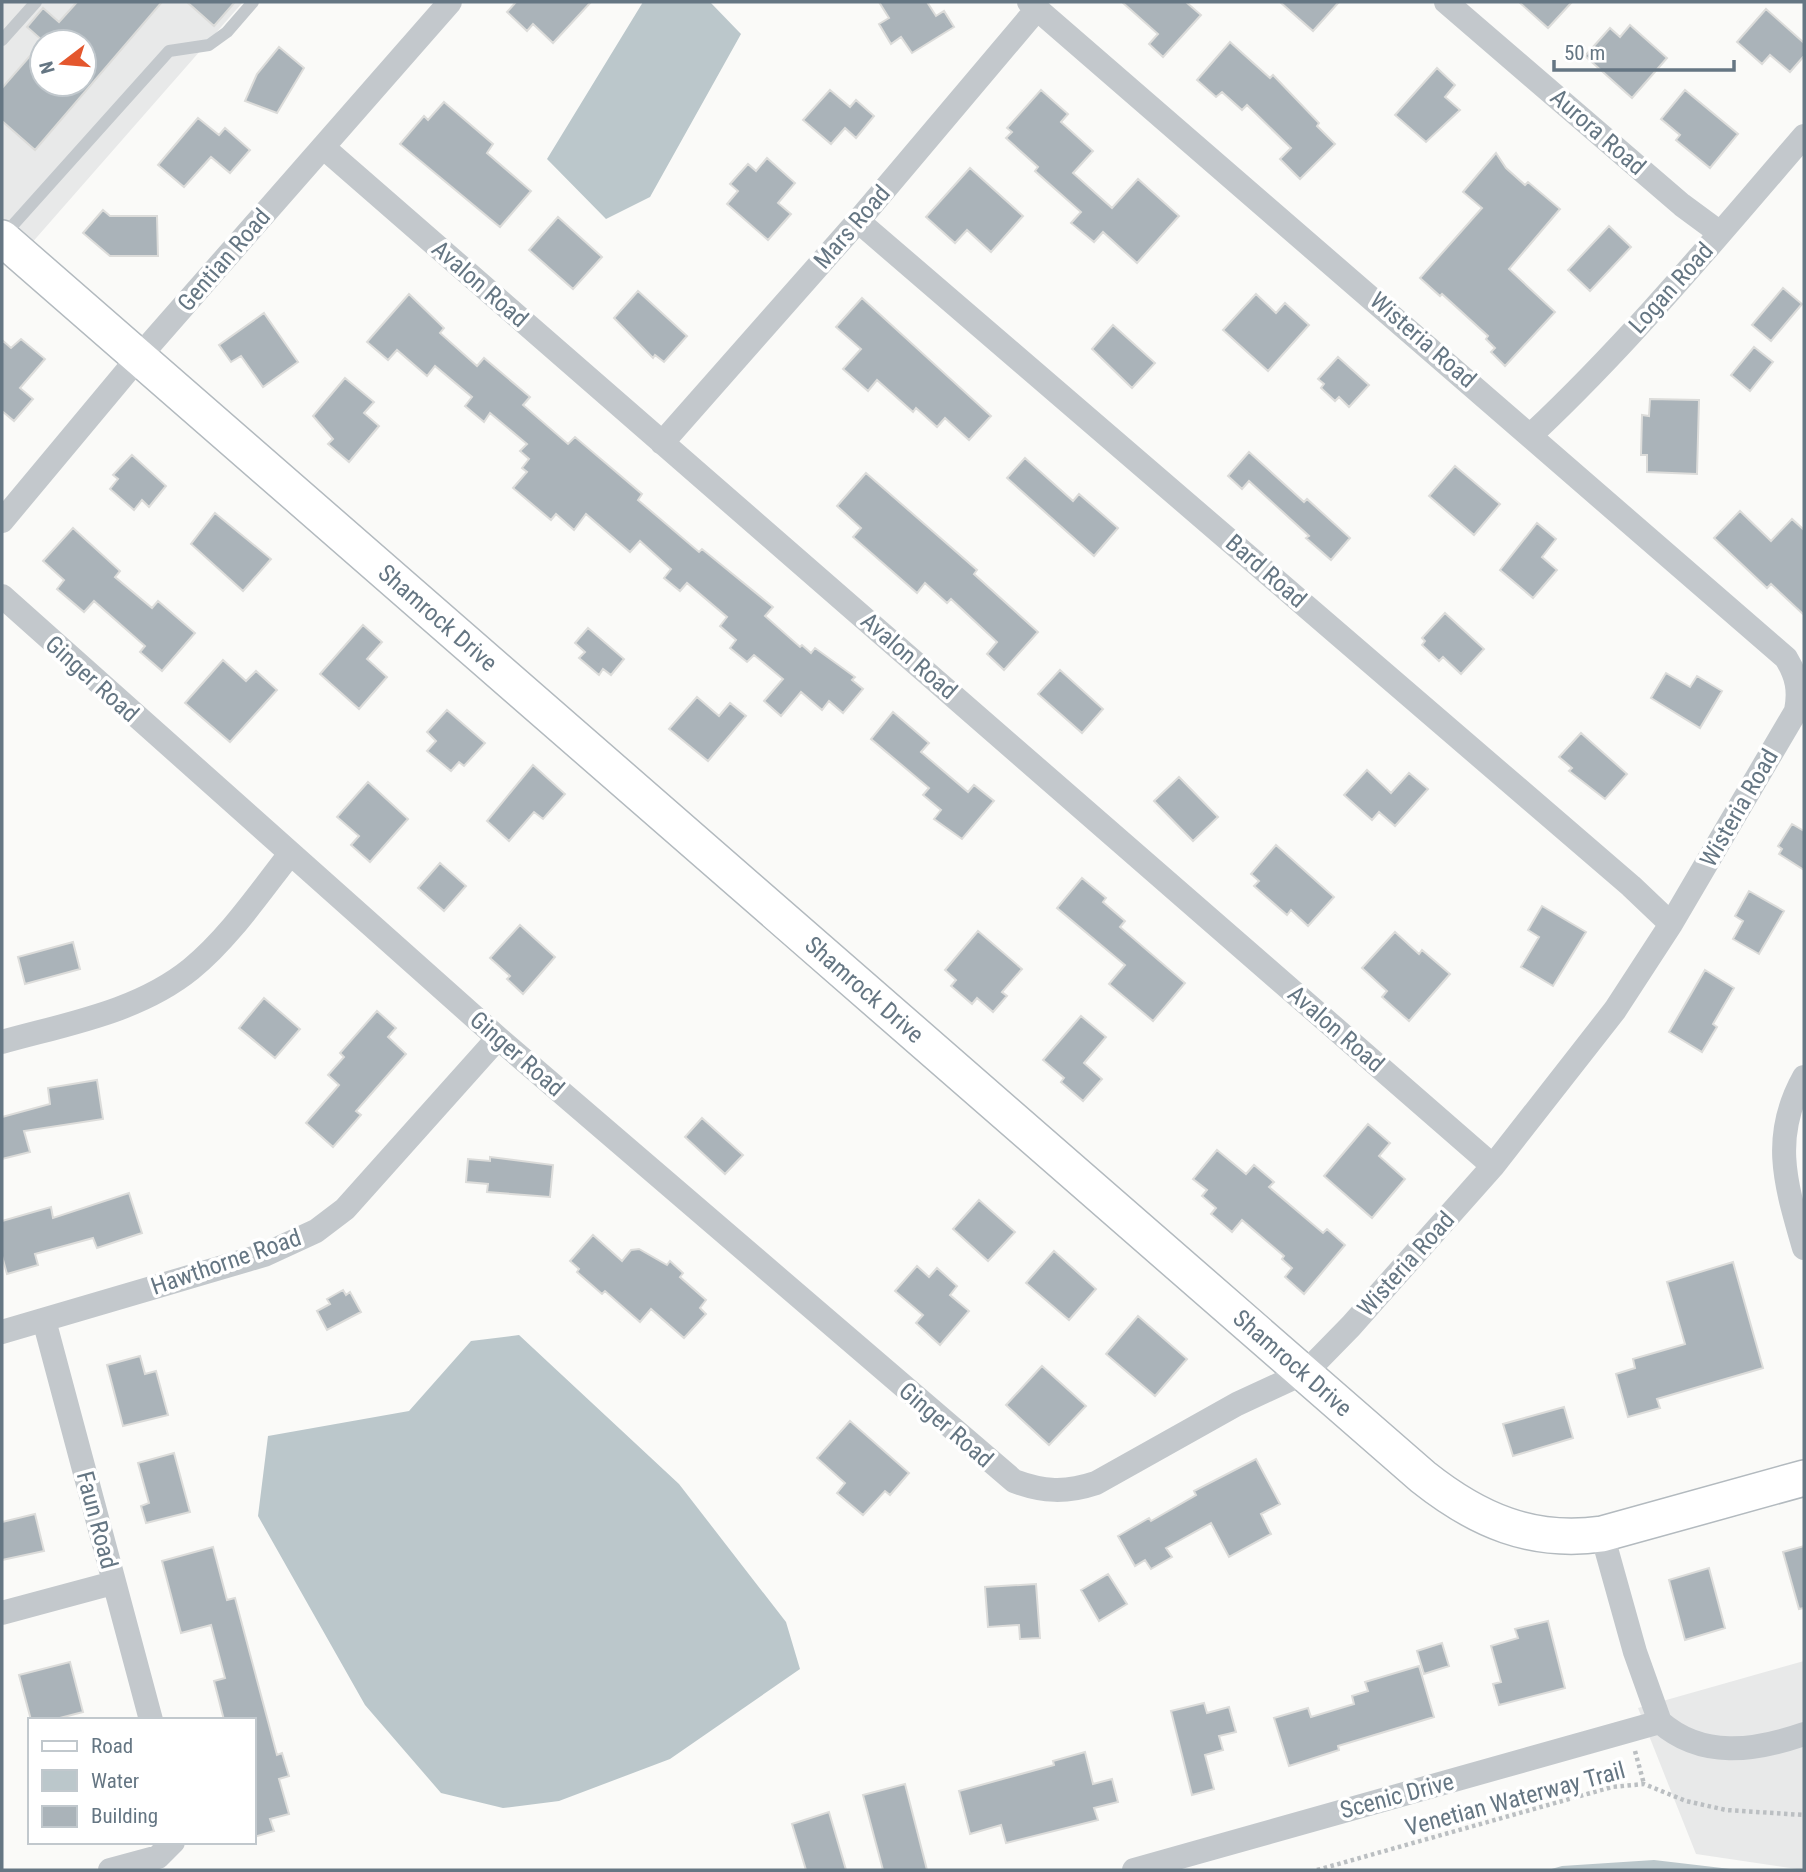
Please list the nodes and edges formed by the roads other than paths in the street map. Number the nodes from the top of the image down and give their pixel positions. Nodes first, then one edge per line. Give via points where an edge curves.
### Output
1 (36, 2) edge
2 (253, 2) edge
3 (450, 2) edge
4 (1446, 2) edge
5 (1033, 5) edge
6 (2, 40) edge
7 (1804, 136) edge
8 (323, 147) junction
9 (858, 221) junction
10 (1720, 233) junction
11 (7, 246) edge
12 (138, 358) junction
13 (1532, 434) junction
14 (662, 443) junction
15 (2, 521) edge
16 (2, 596) edge
17 (290, 854) junction
18 (1671, 924) junction
19 (498, 1038) junction
20 (2, 1042) edge
21 (1804, 1077) edge
22 (1493, 1166) junction
23 (1796, 1186) edge
24 (1804, 1248) edge
25 (44, 1320) junction
26 (2, 1332) edge
27 (1306, 1371) junction
28 (1804, 1478) edge
29 (1047, 1491) joint
30 (1602, 1534) junction
31 (113, 1583) junction
32 (2, 1613) edge
33 (150, 1718) edge
34 (1660, 1722) junction
35 (1804, 1734) edge
36 (171, 1844) edge
37 (110, 1870) edge
38 (1134, 1870) edge

1 - 6 lane
2 - 11 lane via 209,45 169,51
3 - 8 street, Gentian Road
4 - 10 street, Aurora Road
5 - 9 street, Mars Road
5 - 13 street, Wisteria Road
7 - 10 street, Logan Road
8 - 12 street, Gentian Road
8 - 14 street, Avalon Road
9 - 14 street, Mars Road
9 - 18 street, Bard Road
10 - 13 street, Logan Road
11 - 12 street, Shamrock Drive
12 - 15 street, Gentian Road
12 - 27 street, Shamrock Drive
13 - 18 street, Wisteria Road via 1786,658 1796,675 1796,711
14 - 22 street, Avalon Road
16 - 17 street, Ginger Road
17 - 19 street, Ginger Road
17 - 20 street via 203,958 160,990 121,1008
18 - 22 street, Wisteria Road via 1615,1010
19 - 25 street, Hawthorne Road via 345,1209 316,1231 264,1255
19 - 29 street, Ginger Road via 999,1471
21 - 23 street via 1783,1140 1782,1163
22 - 27 street, Wisteria Road
23 - 24 street
25 - 26 street, Hawthorne Road
25 - 31 street, Faun Road
27 - 29 street, Wisteria Road via 1096,1483 1075,1490
27 - 30 street, Shamrock Drive via 1423,1477 1466,1509 1532,1534
28 - 30 street, Shamrock Drive
30 - 34 street via 1635,1653
31 - 32 street
31 - 33 street, Faun Road
34 - 35 street via 1674,1735 1700,1746 1728,1750
34 - 38 street, Scenic Drive
36 - 37 street via 158,1857

